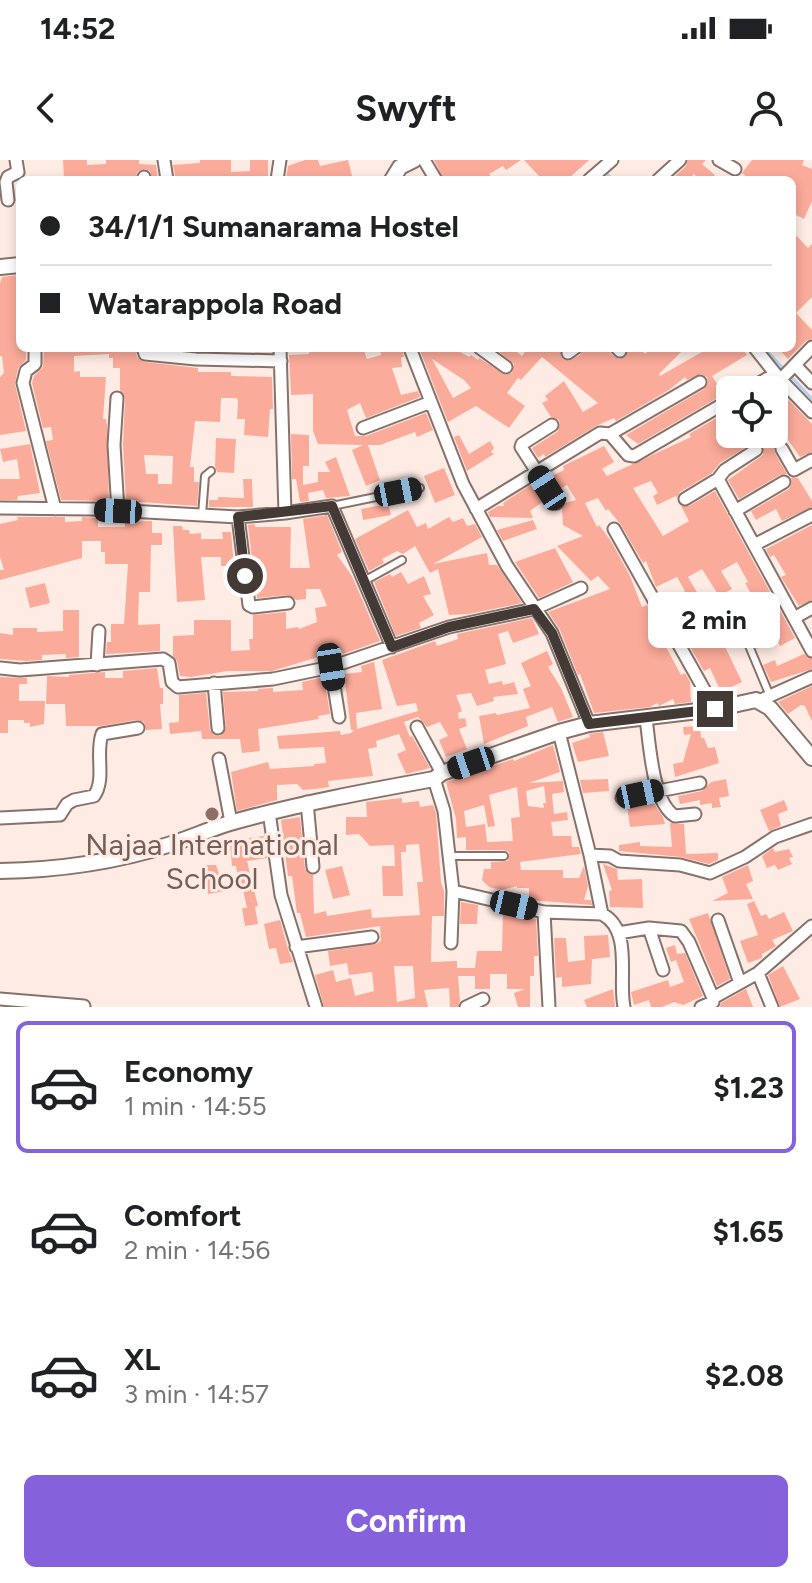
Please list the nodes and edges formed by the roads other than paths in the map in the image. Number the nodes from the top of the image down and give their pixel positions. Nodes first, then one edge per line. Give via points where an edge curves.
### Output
1 (16, 160) edge
2 (414, 160) edge
3 (680, 160) edge
4 (719, 160) edge
5 (739, 170) edge
6 (394, 176) edge
7 (662, 176) edge
8 (8, 200) dead end
9 (812, 347) edge
10 (35, 352) edge
11 (144, 352) edge
12 (412, 352) edge
13 (485, 352) edge
14 (760, 352) edge
15 (280, 354) edge
16 (506, 367) dead end
17 (787, 372) junction
18 (774, 376) edge
19 (700, 382) dead end
20 (812, 383) edge
21 (117, 398) dead end
22 (431, 402) junction
23 (716, 408) edge
24 (812, 412) edge
25 (552, 425) dead end
26 (363, 428) dead end
27 (610, 434) junction
28 (782, 449) dead end
29 (756, 450) dead end
30 (812, 460) edge
31 (211, 471) dead end
32 (537, 473) junction
33 (718, 479) junction
34 (784, 482) dead end
35 (420, 488) dead end
36 (685, 499) dead end
37 (557, 503) dead end
38 (332, 506) junction
39 (0, 508) edge
40 (55, 509) junction
41 (476, 509) junction
42 (118, 511) junction
43 (735, 511) junction
44 (285, 513) junction
45 (202, 515) junction
46 (812, 515) edge
47 (238, 517) junction
48 (614, 529) dead end
49 (754, 545) junction
50 (402, 560) dead end
51 (364, 581) junction
52 (581, 588) dead end
53 (288, 603) dead end
54 (732, 605) dead end
55 (812, 608) edge
56 (534, 609) junction
57 (794, 618) junction
58 (99, 631) dead end
59 (392, 647) junction
60 (812, 651) edge
61 (97, 665) junction
62 (331, 667) junction
63 (0, 668) edge
64 (812, 677) edge
65 (214, 683) junction
66 (765, 698) junction
67 (715, 709) junction
68 (339, 717) dead end
69 (646, 719) junction
70 (589, 724) junction
71 (417, 727) dead end
72 (138, 728) dead end
73 (218, 728) dead end
74 (559, 732) junction
75 (812, 758) edge
76 (219, 759) dead end
77 (438, 776) junction
78 (700, 783) dead end
79 (658, 790) junction
80 (622, 798) dead end
81 (307, 802) junction
82 (269, 812) junction
83 (695, 814) dead end
84 (0, 818) edge
85 (231, 822) junction
86 (812, 824) edge
87 (590, 855) junction
88 (449, 856) junction
89 (504, 856) dead end
90 (313, 867) dead end
91 (0, 871) edge
92 (453, 891) junction
93 (544, 912) junction
94 (602, 914) junction
95 (718, 920) dead end
96 (812, 926) edge
97 (649, 928) junction
98 (618, 933) junction
99 (372, 937) dead end
100 (451, 943) dead end
101 (296, 947) junction
102 (663, 970) dead end
103 (758, 973) junction
104 (740, 983) junction
105 (0, 999) edge
106 (483, 999) dead end
107 (710, 1003) edge
108 (84, 1006) edge
109 (316, 1007) edge
110 (466, 1007) edge
111 (549, 1007) edge
112 (624, 1007) edge
113 (772, 1007) edge

1 - 8 street via 18,172 6,182
2 - 6 street
3 - 7 street
4 - 5 street
9 - 17 street
10 - 40 street via 35,364 23,383
11 - 15 street via 196,359
12 - 22 street
13 - 16 street
14 - 17 street
15 - 44 street
17 - 18 street
17 - 20 street
17 - 24 street
19 - 27 street
21 - 42 street
22 - 26 street
22 - 41 street
23 - 27 street via 634,456
25 - 32 street via 521,447
27 - 32 street via 600,433
28 - 30 street via 794,470
29 - 33 street
31 - 45 lane via 205,476
32 - 37 street
32 - 41 street
33 - 36 street
33 - 43 street
34 - 43 street
35 - 38 lane
38 - 44 street
38 - 51 street
39 - 40 street
40 - 42 street
41 - 56 street
42 - 45 street
43 - 49 street
44 - 47 street
45 - 47 street
46 - 49 street
47 - 53 street via 249,605
48 - 67 street
49 - 57 street
50 - 51 lane
51 - 59 street
52 - 56 street
54 - 66 lane
55 - 57 street
56 - 59 street via 449,627
56 - 70 street via 552,633
57 - 60 street
58 - 61 street
59 - 62 street
61 - 63 street
61 - 65 street via 163,659 178,687
62 - 65 street via 273,679
62 - 68 street
64 - 66 street
65 - 73 street
66 - 67 street
66 - 75 street
67 - 69 street
69 - 70 street
69 - 79 street
70 - 74 street
71 - 77 street
72 - 84 street via 102,734 100,788 94,796 74,800 60,815
74 - 77 street
74 - 87 street
76 - 85 street
77 - 81 street
77 - 88 street
78 - 79 street
79 - 80 street
79 - 83 street via 670,813
81 - 82 street
81 - 90 street
82 - 85 street
82 - 101 street via 281,895
85 - 91 street via 114,859
86 - 87 street via 775,837 710,873
87 - 94 street
88 - 89 lane
88 - 92 street
92 - 93 street
92 - 100 street
93 - 94 street
93 - 111 street
94 - 98 street
95 - 104 street
96 - 103 street
97 - 98 street
97 - 102 street
97 - 107 street via 681,931
98 - 112 street
99 - 101 street
101 - 109 street
103 - 104 street
103 - 113 street
104 - 107 street
105 - 108 street
106 - 110 street

